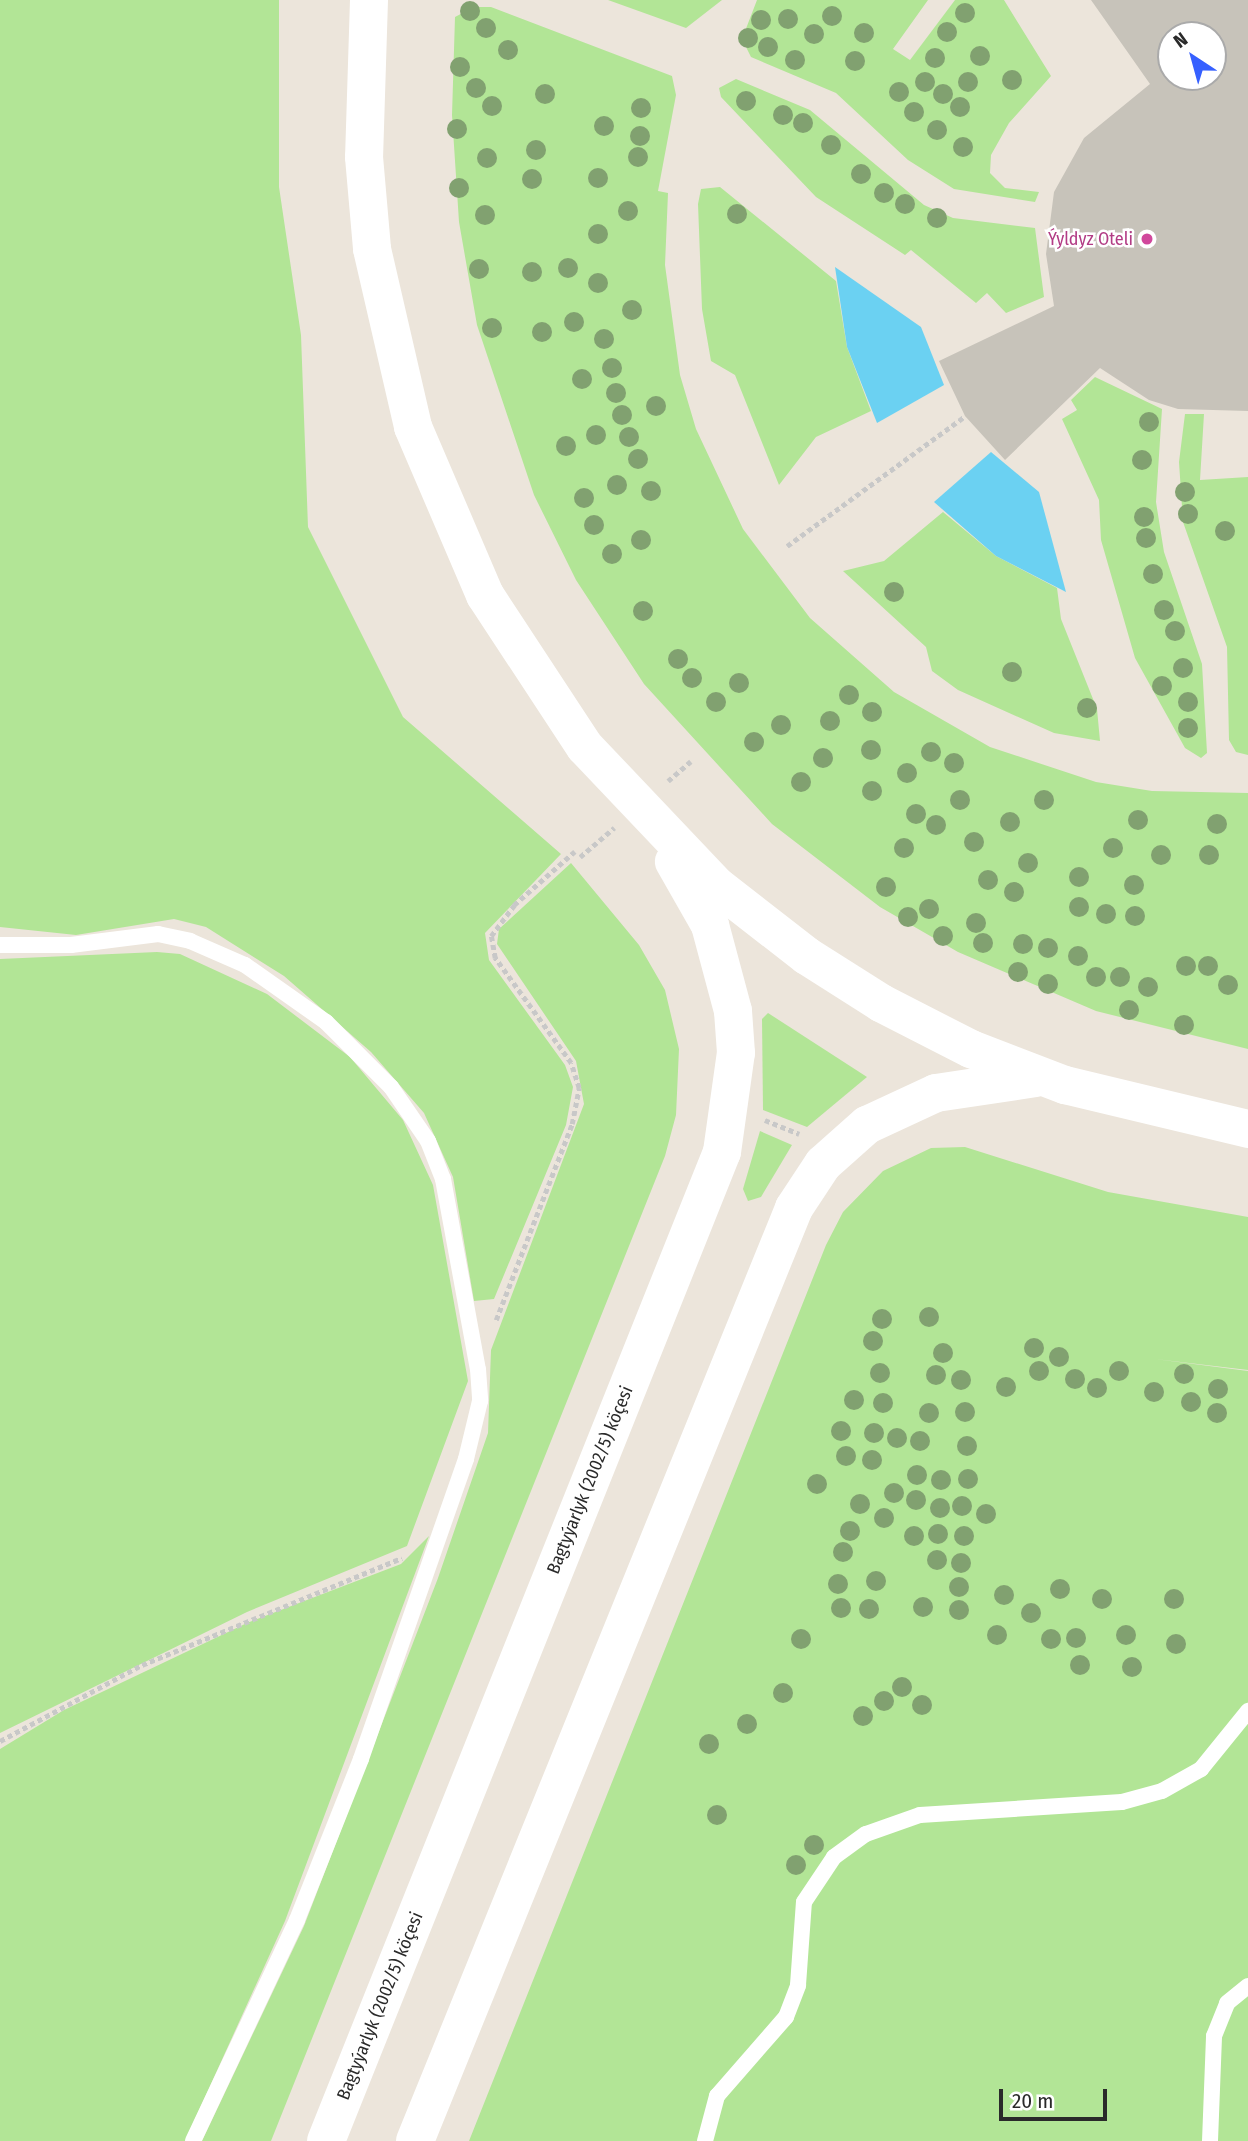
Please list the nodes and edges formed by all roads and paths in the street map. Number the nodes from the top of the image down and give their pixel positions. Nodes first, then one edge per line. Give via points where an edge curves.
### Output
1 (369, 0) edge
2 (965, 416) dead end
3 (787, 546) dead end
4 (645, 816) junction
5 (575, 851) dead end
6 (0, 945) edge
7 (1065, 1085) junction
8 (762, 1119) dead end
9 (1248, 1129) edge
10 (807, 1137) dead end
11 (478, 1369) junction
12 (405, 1555) dead end
13 (1248, 1712) edge
14 (0, 1741) edge
15 (1248, 1986) edge
16 (193, 2141) edge
17 (326, 2141) edge
18 (415, 2141) edge
19 (705, 2141) edge
20 (1210, 2141) edge

1 - 4 street, Bagtyýarlyk (2002/5) köçesi via 364,157 372,248 413,427 456,536 531,674
2 - 3 path
4 - 7 street, Bagtyýarlyk (2002/5) köçesi via 718,886 807,956 971,1049
4 - 17 street, Bagtyýarlyk (2002/5) köçesi via 694,894 724,963 736,1053 722,1152
5 - 11 path via 513,905 491,936 495,958 571,1063 579,1088 572,1124
6 - 11 lane via 71,945 158,934 190,941 245,965 326,1022 391,1087 428,1141 443,1179
7 - 9 street, Bagtyýarlyk (2002/5) köçesi
7 - 18 street, Bagtyýarlyk (2002/5) köçesi via 1008,1080 936,1093 902,1107 849,1137 794,1208
8 - 10 path
11 - 16 lane via 480,1401 466,1459 361,1759 298,1920
12 - 14 path via 154,1660
13 - 19 lane via 1201,1769 1162,1791 1122,1802 920,1815 866,1834 834,1857 804,1902 798,1985 786,2017 717,2096
15 - 20 lane via 1227,2003 1214,2036

